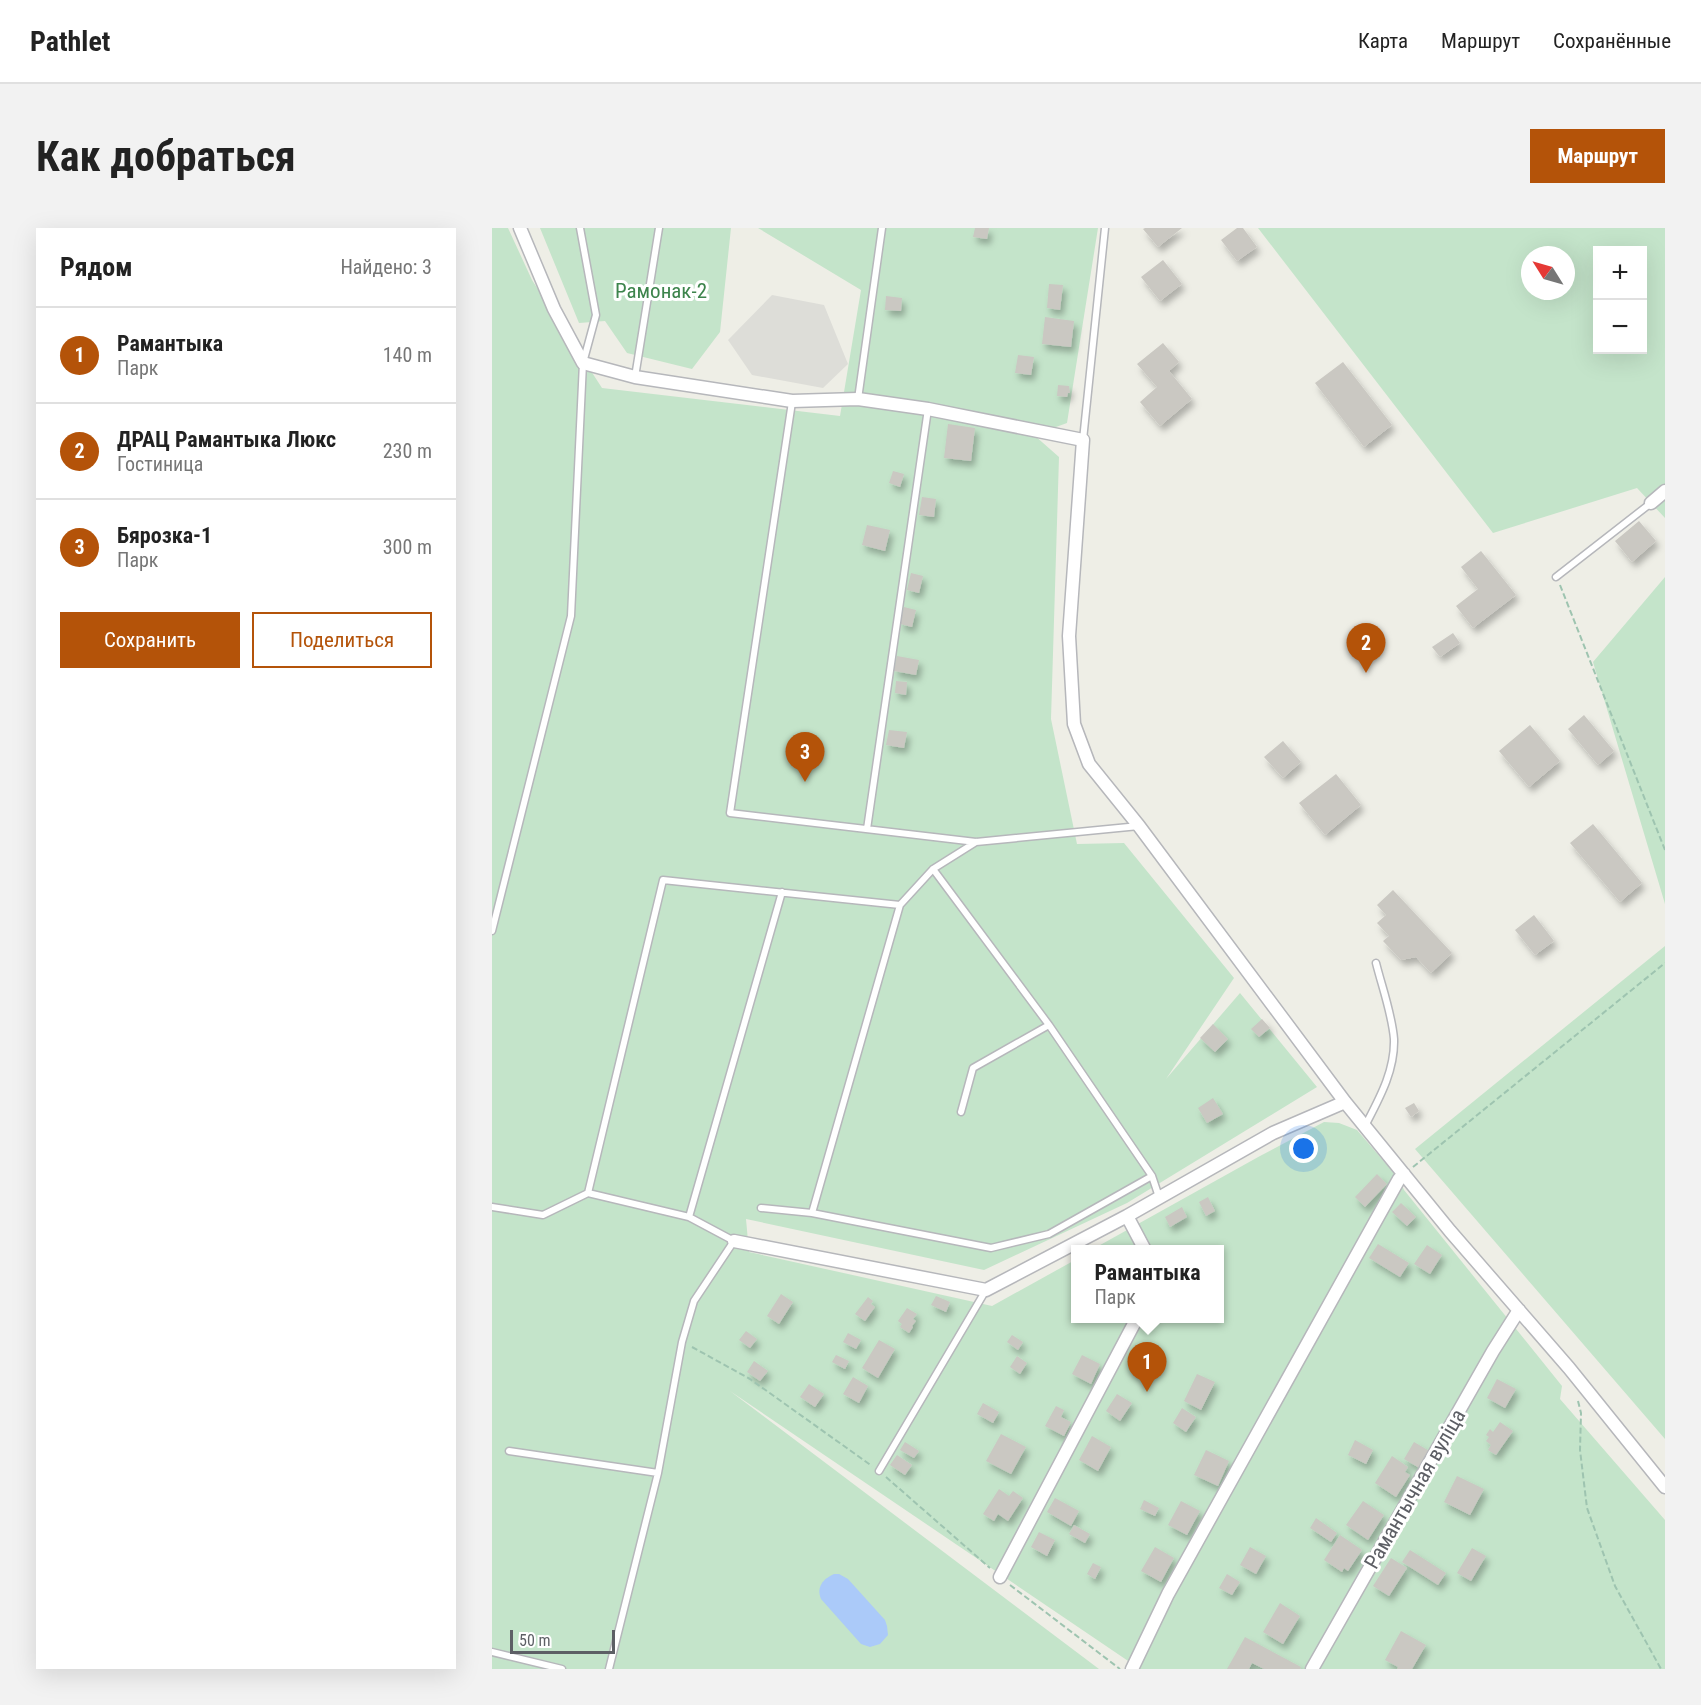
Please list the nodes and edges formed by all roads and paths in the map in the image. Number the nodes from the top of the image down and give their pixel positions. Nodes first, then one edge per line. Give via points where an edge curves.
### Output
1 (520, 228) edge
2 (580, 228) edge
3 (658, 228) edge
4 (882, 228) edge
5 (1105, 228) edge
6 (582, 363) junction
7 (635, 377) junction
8 (858, 399) junction
9 (792, 401) junction
10 (928, 409) junction
11 (1083, 440) junction
12 (1665, 491) edge
13 (1651, 503) joint
14 (1556, 577) joint
15 (1139, 826) junction
16 (867, 829) junction
17 (976, 842) junction
18 (1665, 849) edge
19 (933, 868) junction
20 (782, 892) junction
21 (900, 905) junction
22 (492, 931) edge
23 (1376, 963) dead end
24 (1665, 963) edge
25 (1049, 1024) junction
26 (1345, 1102) junction
27 (961, 1112) dead end
28 (1365, 1126) junction
29 (1404, 1174) junction
30 (1152, 1176) junction
31 (588, 1193) junction
32 (1159, 1197) junction
33 (492, 1207) edge
34 (761, 1208) dead end
35 (812, 1213) junction
36 (1127, 1216) junction
37 (689, 1217) junction
38 (734, 1241) junction
39 (1072, 1245) edge
40 (1142, 1245) edge
41 (1071, 1246) edge
42 (987, 1290) junction
43 (1519, 1310) junction
44 (1134, 1323) edge
45 (682, 1342) junction
46 (1578, 1401) dead end
47 (509, 1450) dead end
48 (879, 1470) junction
49 (657, 1473) junction
50 (1665, 1487) edge
51 (1000, 1577) junction
52 (492, 1652) edge
53 (562, 1669) edge
54 (609, 1669) edge
55 (1120, 1669) edge
56 (1132, 1669) edge
57 (1312, 1669) edge
58 (1661, 1669) edge

1 - 6 street
2 - 6 lane via 596,315
3 - 7 lane
4 - 8 lane
5 - 11 lane
6 - 7 street
6 - 22 lane via 570,616
7 - 9 street
8 - 9 street
8 - 10 street
9 - 16 lane via 730,813
10 - 11 street
10 - 16 lane
11 - 15 street via 1069,636 1074,723 1089,764
12 - 13 street
13 - 14 lane
14 - 18 path
15 - 17 lane
15 - 26 street
16 - 17 lane
17 - 19 lane
19 - 21 lane
19 - 25 lane
20 - 21 lane
20 - 31 lane via 663,880
20 - 37 lane
21 - 35 lane
23 - 28 lane via 1394,1038 1393,1057 1384,1091
24 - 29 path
25 - 27 lane via 973,1068
25 - 30 lane
26 - 28 street
26 - 32 street via 1273,1132
28 - 29 street
29 - 43 street
29 - 56 street via 1168,1594
30 - 32 lane
30 - 35 lane via 1049,1234 992,1248
31 - 33 lane via 543,1215
31 - 37 lane
32 - 36 street
34 - 35 lane
36 - 39 street
36 - 40 street
37 - 38 lane
38 - 42 street
38 - 45 lane via 694,1301
41 - 42 street
42 - 48 lane
43 - 50 street
43 - 57 street, Рамантычная вуліца
44 - 51 street
45 - 48 path via 750,1379
45 - 49 lane
46 - 58 path via 1587,1508 1615,1586
47 - 49 lane
48 - 51 path
49 - 54 lane
51 - 55 path
52 - 53 lane

